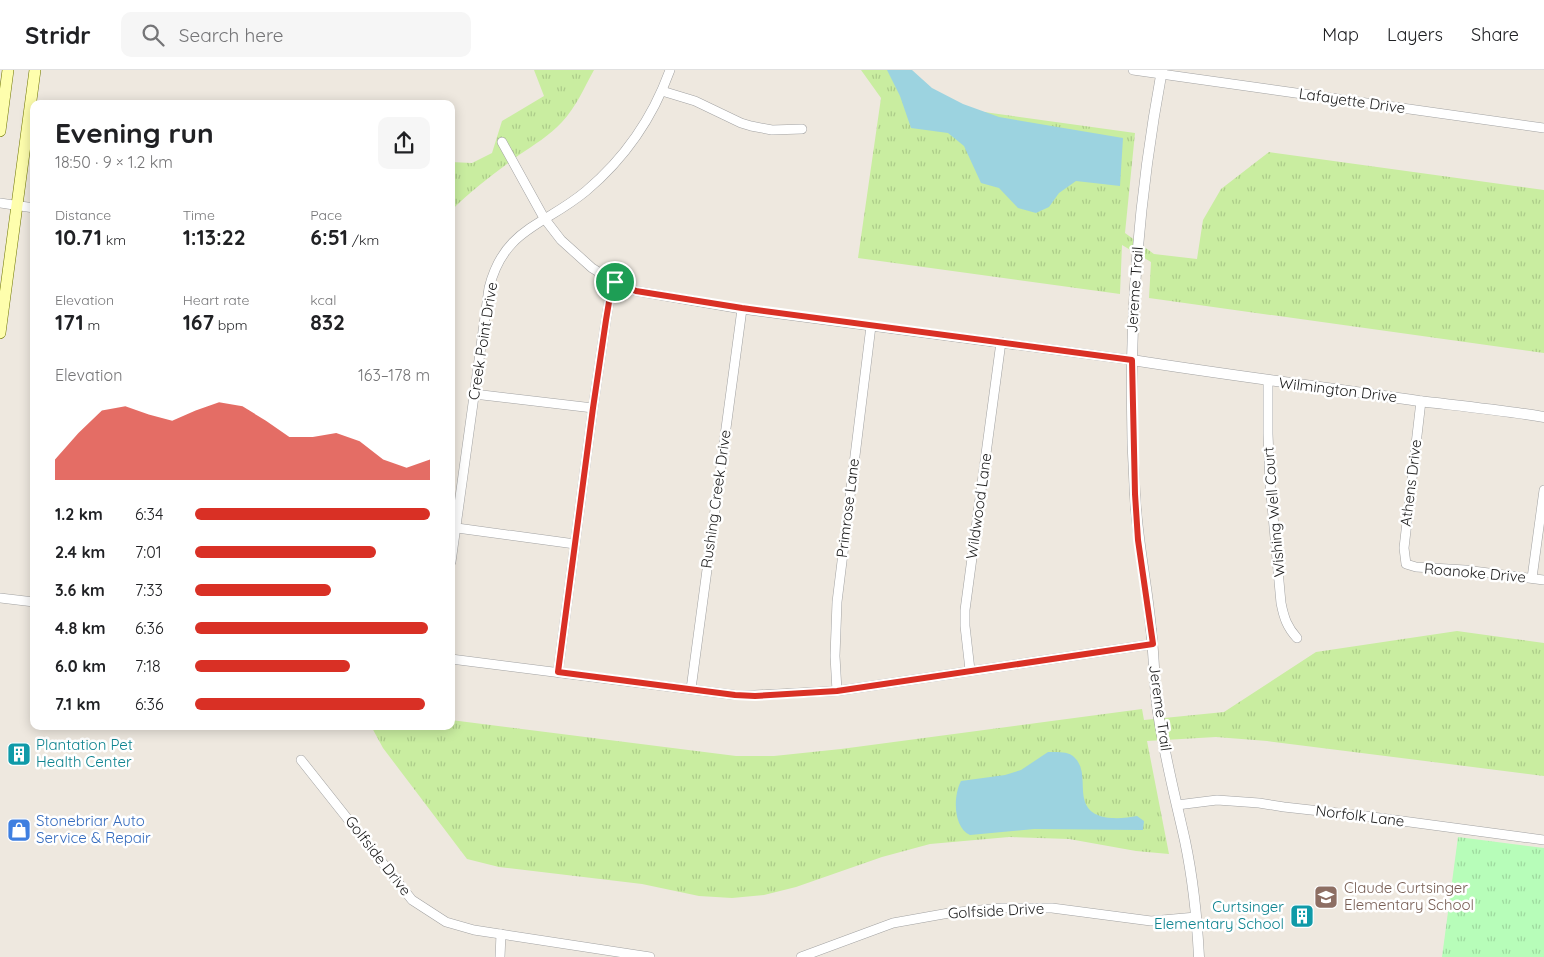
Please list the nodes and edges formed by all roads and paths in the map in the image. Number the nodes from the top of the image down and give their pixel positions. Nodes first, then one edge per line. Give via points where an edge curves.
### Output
1 (8, 70) edge
2 (35, 70) edge
3 (670, 70) edge
4 (1133, 70) edge
5 (1161, 72) edge
6 (662, 91) junction
7 (31, 100) edge
8 (30, 108) edge
9 (1544, 128) edge
10 (802, 129) dead end
11 (0, 131) edge
12 (502, 142) dead end
13 (0, 203) edge
14 (17, 205) junction
15 (30, 207) edge
16 (544, 218) junction
17 (615, 282) junction
18 (742, 308) junction
19 (871, 326) junction
20 (0, 333) edge
21 (1001, 342) junction
22 (1132, 360) junction
23 (1268, 381) junction
24 (474, 394) junction
25 (1421, 401) junction
26 (593, 408) junction
27 (1544, 417) edge
28 (1544, 490) edge
29 (456, 528) junction
30 (455, 535) edge
31 (575, 544) junction
32 (1406, 564) joint
33 (1532, 578) junction
34 (1544, 580) edge
35 (0, 598) edge
36 (30, 602) edge
37 (1298, 638) dead end
38 (1153, 644) junction
39 (455, 659) edge
40 (970, 670) junction
41 (558, 672) junction
42 (690, 689) junction
43 (837, 691) junction
44 (301, 760) dead end
45 (1177, 805) junction
46 (1544, 840) edge
47 (1196, 917) junction
48 (501, 934) junction
49 (500, 957) edge
50 (650, 957) edge
51 (801, 957) edge
52 (1198, 957) edge

1 - 11 main road
2 - 7 main road
3 - 6 street, Creek Point Drive
4 - 5 street, Lafayette Drive
5 - 9 street, Lafayette Drive
5 - 22 street, Jereme Trail via 1140,232
6 - 10 street via 695,101 751,126 772,130
6 - 16 street, Creek Point Drive via 647,120 616,163 573,202
8 - 14 main road
12 - 16 street
13 - 14 street
14 - 15 street
14 - 20 main road
16 - 17 street via 581,259
16 - 24 street, Creek Point Drive via 514,241 501,257 492,277
17 - 18 street via 636,291
17 - 26 street via 610,296
18 - 19 street
18 - 42 street, Rushing Creek Drive
19 - 21 street
19 - 43 street, Primrose Lane via 837,602 834,656
21 - 22 street
21 - 40 street, Wildwood Lane via 965,610
22 - 23 street, Wilmington Drive
22 - 38 street, Jereme Trail via 1135,503
23 - 25 street, Wilmington Drive
23 - 37 street, Wishing Well Court via 1270,483 1281,603 1289,629
24 - 26 street
24 - 29 street, Creek Point Drive
25 - 27 street, Wilmington Drive
25 - 32 street, Athens Drive via 1404,548
26 - 31 street
28 - 33 street
29 - 30 street, Creek Point Drive
29 - 31 street
31 - 41 street
32 - 33 street, Roanoke Drive
33 - 34 street, Roanoke Drive
35 - 36 street
38 - 40 street
38 - 45 street, Jereme Trail via 1160,724
39 - 41 street
40 - 43 street
41 - 42 street
42 - 43 street via 755,696
44 - 48 street, Golfside Drive via 412,900 446,922
45 - 46 street, Norfolk Lane via 1238,801
45 - 47 street, Jereme Trail
47 - 51 street, Golfside Drive via 1151,921 1052,908 949,913 893,923
47 - 52 street, Jereme Trail
48 - 49 street
48 - 50 street, Golfside Drive

